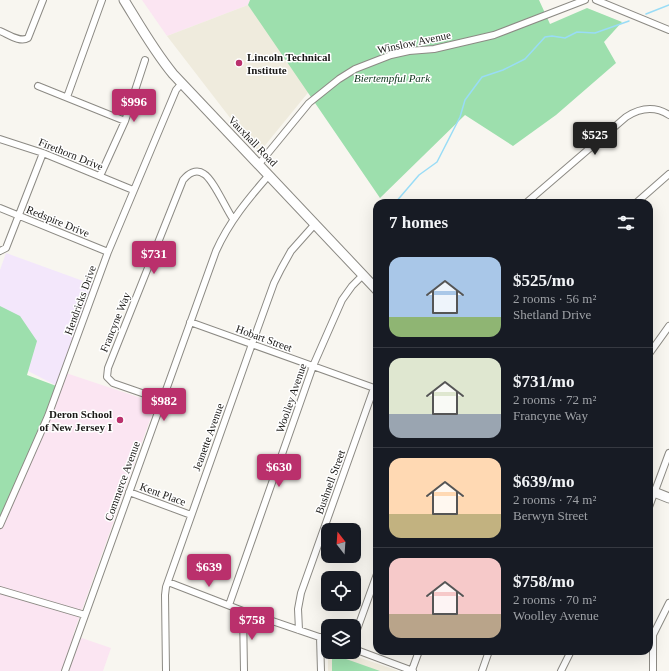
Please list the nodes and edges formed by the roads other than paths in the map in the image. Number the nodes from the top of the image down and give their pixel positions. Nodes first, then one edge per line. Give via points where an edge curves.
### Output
1 (43, 0) edge
2 (102, 0) edge
3 (124, 0) edge
4 (585, 0) edge
5 (596, 0) edge
6 (669, 30) edge
7 (0, 31) edge
8 (145, 60) dead end
9 (182, 83) junction
10 (38, 86) dead end
11 (67, 97) junction
12 (669, 114) edge
13 (125, 121) junction
14 (0, 138) edge
15 (43, 153) junction
16 (259, 164) junction
17 (669, 174) edge
18 (269, 175) junction
19 (100, 176) junction
20 (133, 190) junction
21 (531, 199) edge
22 (641, 199) edge
23 (0, 208) edge
24 (19, 216) junction
25 (233, 219) junction
26 (315, 224) junction
27 (0, 251) edge
28 (108, 252) junction
29 (363, 275) junction
30 (373, 286) edge
31 (190, 322) junction
32 (669, 326) edge
33 (252, 344) junction
34 (653, 348) edge
35 (313, 366) junction
36 (373, 387) edge
37 (373, 396) edge
38 (162, 400) junction
39 (669, 453) edge
40 (653, 489) edge
41 (653, 491) edge
42 (129, 492) junction
43 (669, 498) edge
44 (191, 515) junction
45 (0, 525) edge
46 (168, 582) junction
47 (373, 585) edge
48 (0, 590) edge
49 (669, 603) edge
50 (229, 605) junction
51 (243, 610) junction
52 (84, 615) junction
53 (361, 619) edge
54 (299, 630) junction
55 (653, 633) edge
56 (320, 637) joint
57 (361, 652) edge
58 (418, 655) edge
59 (488, 655) edge
60 (569, 655) edge
61 (653, 655) edge
62 (65, 671) edge
63 (166, 671) edge
64 (244, 671) edge
65 (321, 671) edge
66 (413, 671) edge
67 (482, 671) edge
68 (561, 671) edge
69 (653, 671) edge

1 - 7 street via 28,38 21,40
2 - 11 street
3 - 9 street, Vauxhall Road via 158,56
4 - 16 street, Winslow Avenue via 494,35 434,49 391,55 355,69 323,90 309,103
5 - 6 street
8 - 13 street
9 - 16 street, Vauxhall Road
9 - 20 street, Hendricks Drive via 176,90
10 - 11 street
11 - 13 street
12 - 21 street via 651,109 632,113
13 - 19 street
14 - 15 street, Firethorn Drive
15 - 19 street, Firethorn Drive
15 - 24 street
16 - 18 street, Vauxhall Road
17 - 22 street
18 - 25 street, Commerce Avenue
18 - 26 street, Vauxhall Road
19 - 20 street, Firethorn Drive
20 - 28 street, Hendricks Drive
23 - 24 street, Redspire Drive
24 - 27 street via 6,248
24 - 28 street, Redspire Drive
25 - 31 street, Commerce Avenue via 216,251
25 - 38 street, Francyne Way via 204,173 196,171 183,180 108,368 107,377 113,383
26 - 29 street, Vauxhall Road
26 - 33 street, Jeanette Avenue via 291,251 281,269
28 - 45 street, Hendricks Drive via 50,412
29 - 30 street, Vauxhall Road
29 - 35 street, Woolley Avenue via 342,300
31 - 33 street, Hobart Street
31 - 38 street, Commerce Avenue
32 - 34 street
33 - 35 street, Hobart Street
33 - 44 street, Jeanette Avenue
35 - 36 street, Hobart Street
35 - 50 street, Woolley Avenue
37 - 54 street, Bushnell Street via 298,602
38 - 42 street, Commerce Avenue
39 - 40 street
41 - 43 street
42 - 44 street, Kent Place
42 - 52 street, Commerce Avenue
44 - 46 street, Jeanette Avenue
46 - 50 street
46 - 63 street, Jeanette Avenue via 165,595
47 - 53 street
48 - 52 street
49 - 55 street
50 - 51 street
51 - 54 street
51 - 64 street
52 - 62 street, Commerce Avenue
54 - 56 street
56 - 65 street
57 - 66 street
58 - 66 street
59 - 67 street
60 - 68 street
61 - 69 street

